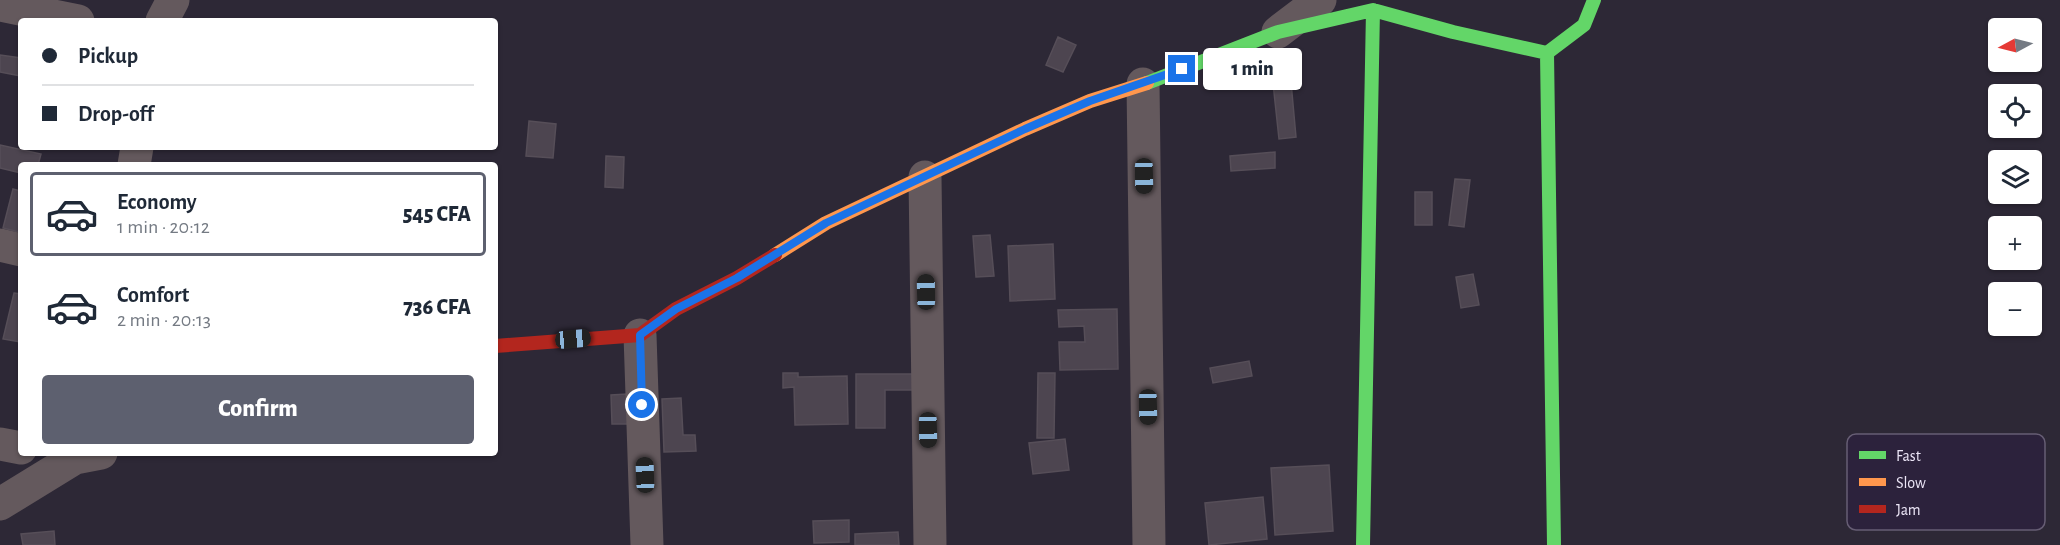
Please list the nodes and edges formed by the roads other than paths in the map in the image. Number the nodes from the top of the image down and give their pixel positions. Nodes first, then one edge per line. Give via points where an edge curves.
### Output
1 (173, 0) edge
2 (1320, 0) edge
3 (1594, 0) edge
4 (0, 5) edge
5 (1373, 10) junction
6 (63, 18) edge
7 (164, 18) edge
8 (1278, 32) junction
9 (1547, 52) junction
10 (1143, 84) junction
11 (925, 177) junction
12 (0, 245) edge
13 (18, 249) edge
14 (640, 335) junction
15 (498, 346) edge
16 (0, 444) edge
17 (18, 447) edge
18 (72, 456) edge
19 (0, 504) edge
20 (647, 545) edge
21 (930, 545) edge
22 (1149, 545) edge
23 (1363, 545) edge
24 (1554, 545) edge

1 - 7 street
2 - 8 street
3 - 9 street via 1584,25
4 - 6 street
5 - 8 street
5 - 9 street
5 - 23 street
8 - 10 street
9 - 24 street
10 - 11 street via 1090,101
10 - 22 street
11 - 14 street via 826,223 737,278 676,309
11 - 21 street
12 - 13 street
14 - 15 street
14 - 20 street
16 - 17 street
18 - 19 street

